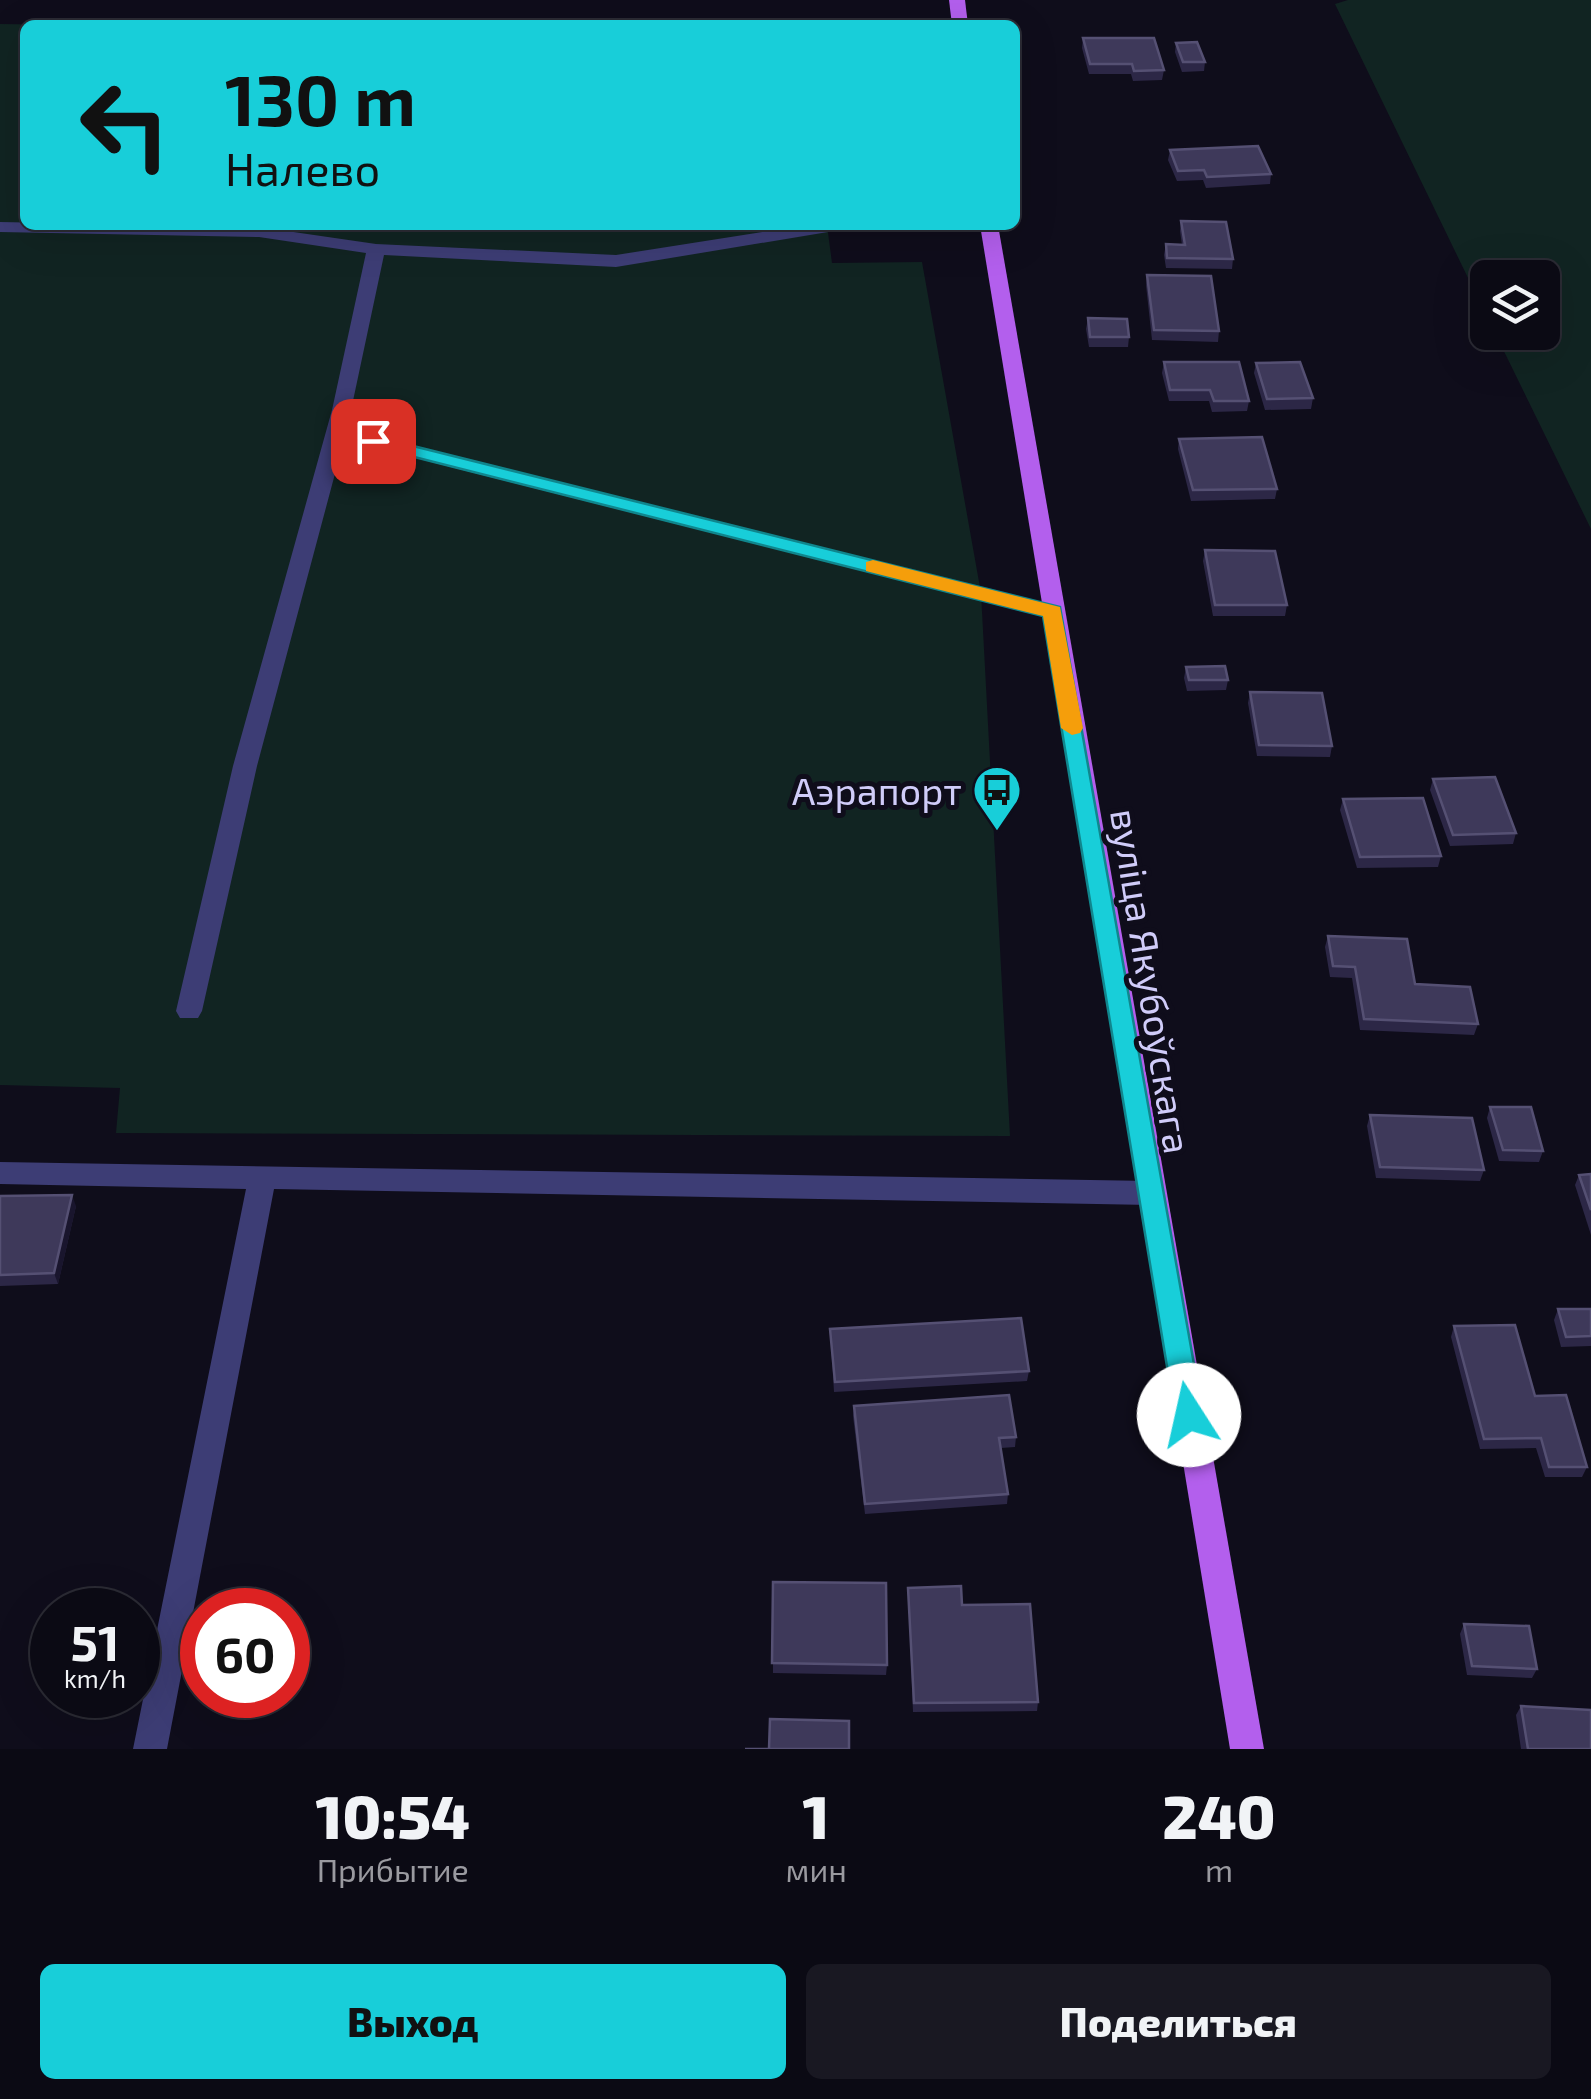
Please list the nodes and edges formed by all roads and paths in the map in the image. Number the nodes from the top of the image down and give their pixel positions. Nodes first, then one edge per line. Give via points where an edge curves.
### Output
1 (155, 230) edge
2 (809, 230) edge
3 (990, 230) edge
4 (376, 249) junction
5 (335, 432) junction
6 (1053, 612) junction
7 (188, 1011) dead end
8 (0, 1173) edge
9 (262, 1180) junction
10 (1150, 1193) junction
11 (150, 1749) edge
12 (1247, 1749) edge

1 - 4 street via 259,232
2 - 4 street via 616,261
3 - 6 main road, вуліца Якубоўскага
4 - 5 street
5 - 6 street
5 - 7 street via 245,766
6 - 10 main road, вуліца Якубоўскага
8 - 9 street
9 - 10 street
9 - 11 street
10 - 12 main road, вуліца Якубоўскага

